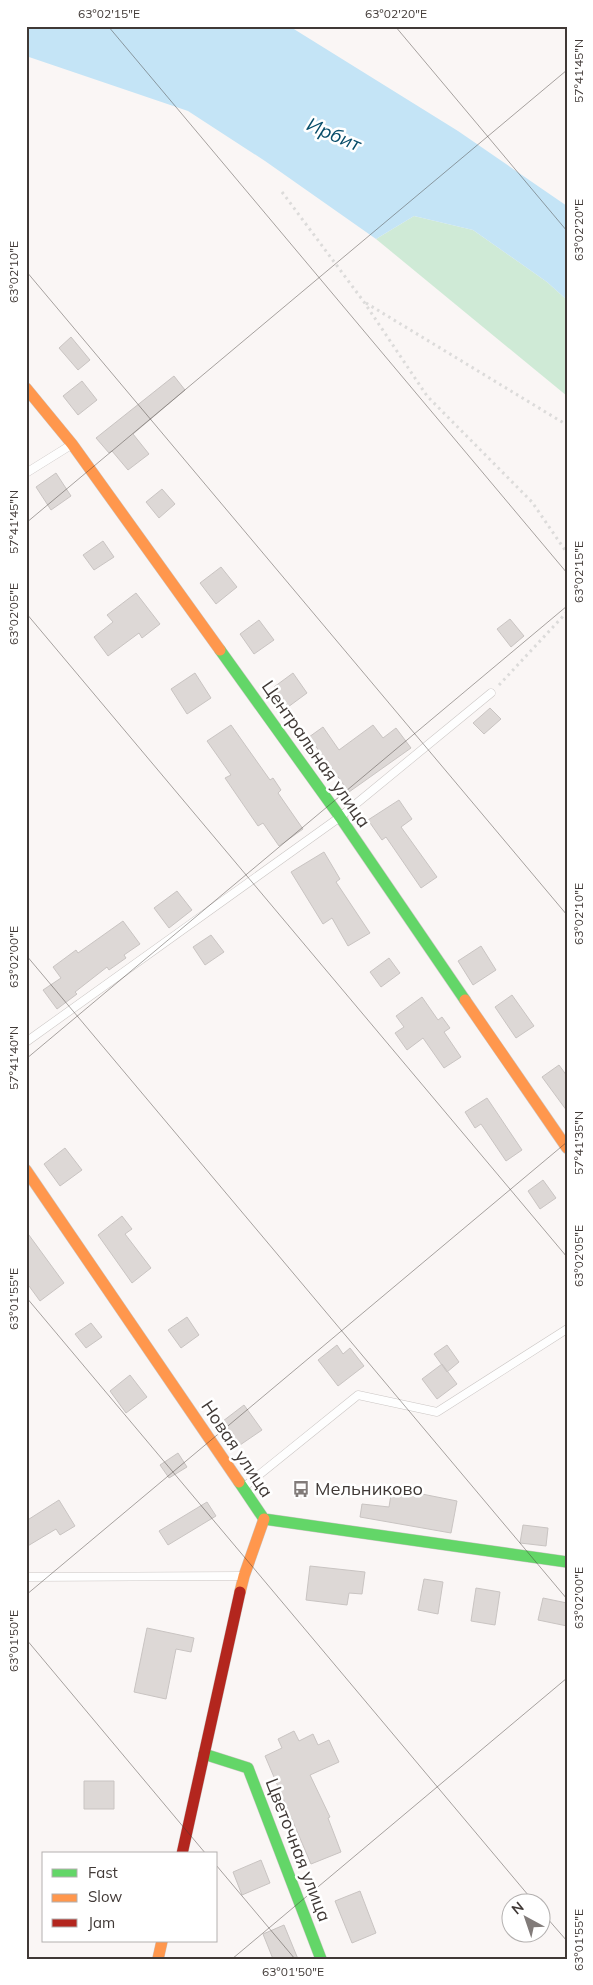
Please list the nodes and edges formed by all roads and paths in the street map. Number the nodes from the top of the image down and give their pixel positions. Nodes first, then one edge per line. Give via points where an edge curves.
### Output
1 (282, 192) dead end
2 (364, 302) junction
3 (26, 388) edge
4 (567, 426) edge
5 (72, 444) junction
6 (26, 473) edge
7 (567, 552) edge
8 (567, 612) edge
9 (491, 693) joint
10 (340, 817) junction
11 (26, 1042) edge
12 (567, 1148) edge
13 (26, 1170) edge
14 (567, 1329) edge
15 (242, 1489) junction
16 (264, 1519) junction
17 (567, 1562) edge
18 (244, 1576) junction
19 (26, 1577) edge
20 (204, 1754) junction
21 (182, 1852) edge
22 (162, 1942) edge
23 (158, 1959) edge
24 (321, 1959) edge

1 - 2 path
2 - 4 path
2 - 7 path via 427,396 532,502
3 - 5 street, Центральная улица
5 - 6 lane
5 - 10 street, Центральная улица
8 - 9 path
9 - 10 lane
10 - 11 lane
10 - 12 street, Центральная улица
13 - 15 street, Новая улица
14 - 15 lane via 437,1412 358,1395
15 - 16 street, Новая улица
16 - 17 street, Новая улица
16 - 18 street
18 - 19 lane
18 - 20 street
20 - 21 street
20 - 24 street, Цветочная улица via 248,1768
22 - 23 street

